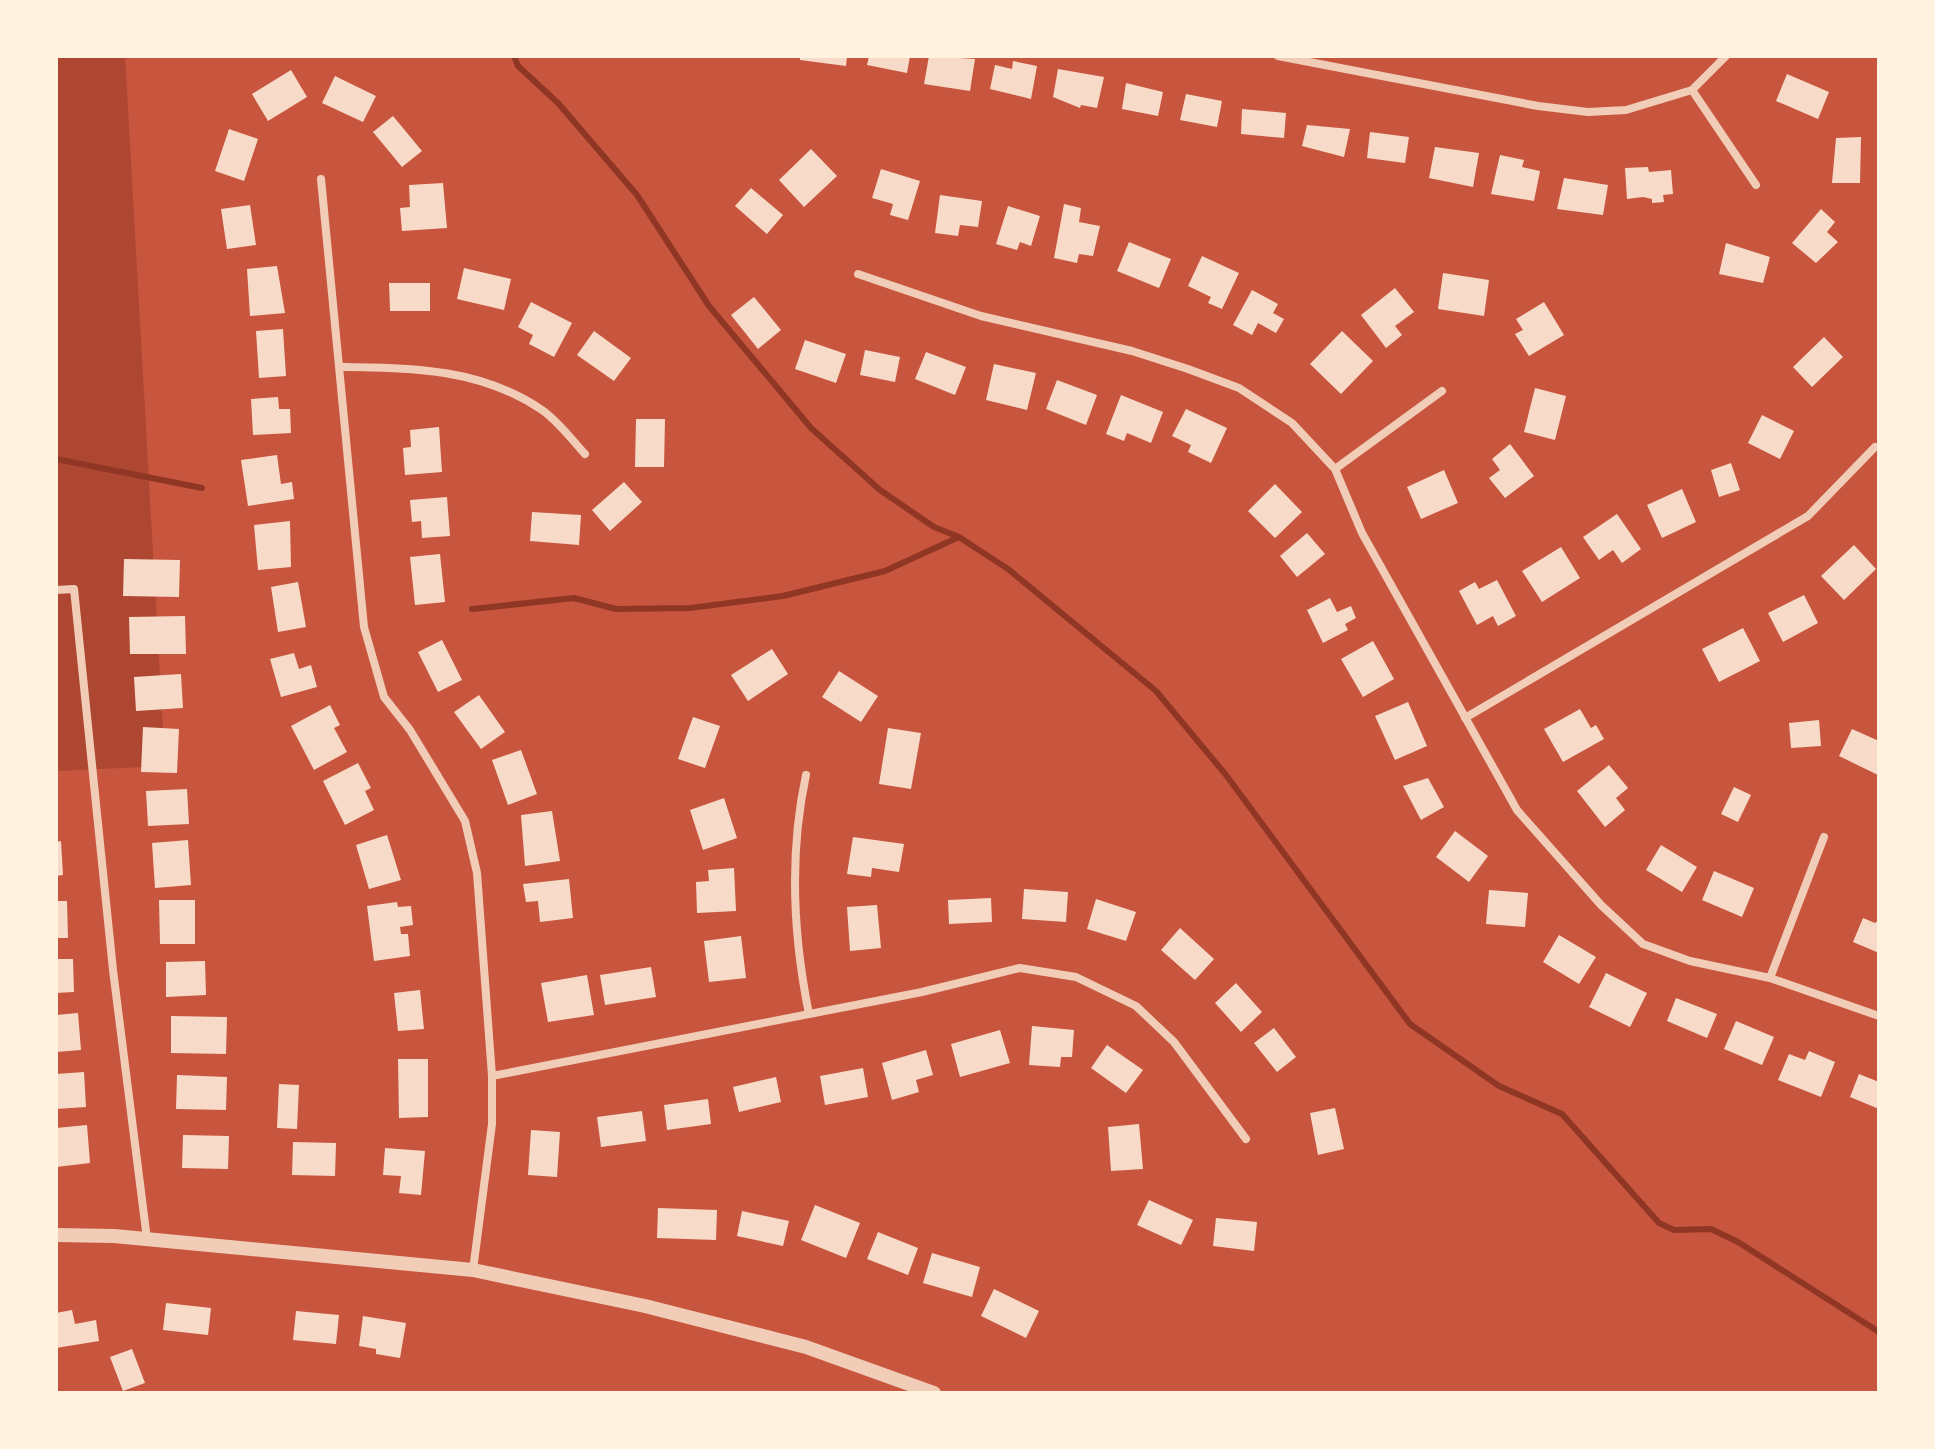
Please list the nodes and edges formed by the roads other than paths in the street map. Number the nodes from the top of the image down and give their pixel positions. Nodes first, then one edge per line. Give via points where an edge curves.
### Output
1 (1278, 56) edge
2 (1726, 56) edge
3 (1692, 90) junction
4 (321, 179) dead end
5 (1756, 185) dead end
6 (858, 274) dead end
7 (342, 367) junction
8 (1442, 391) dead end
9 (1875, 447) dead end
10 (585, 454) dead end
11 (1335, 469) junction
12 (56, 590) edge
13 (1465, 718) junction
14 (806, 775) dead end
15 (1824, 837) dead end
16 (1770, 978) junction
17 (809, 1014) junction
18 (1879, 1016) edge
19 (492, 1076) junction
20 (1246, 1139) dead end
21 (56, 1235) edge
22 (147, 1239) junction
23 (473, 1270) junction
24 (934, 1393) edge

1 - 3 street via 1588,112 1626,110
2 - 3 street
3 - 5 street
4 - 7 street
6 - 11 street via 981,316 1132,351 1239,388 1292,423
7 - 10 street via 426,368 477,377 543,411
7 - 19 street via 364,627 384,697 465,821 477,873
8 - 11 street
9 - 13 street via 1808,516
11 - 13 street via 1362,533
12 - 22 street via 74,589
13 - 16 street via 1517,810 1643,944 1690,961
14 - 17 street via 797,818 795,888 796,953
15 - 16 street
16 - 18 street
17 - 19 street
17 - 20 street via 1020,968 1076,977 1136,1006 1174,1042
19 - 23 street via 492,1124
21 - 22 street
22 - 23 street
23 - 24 street via 806,1347

